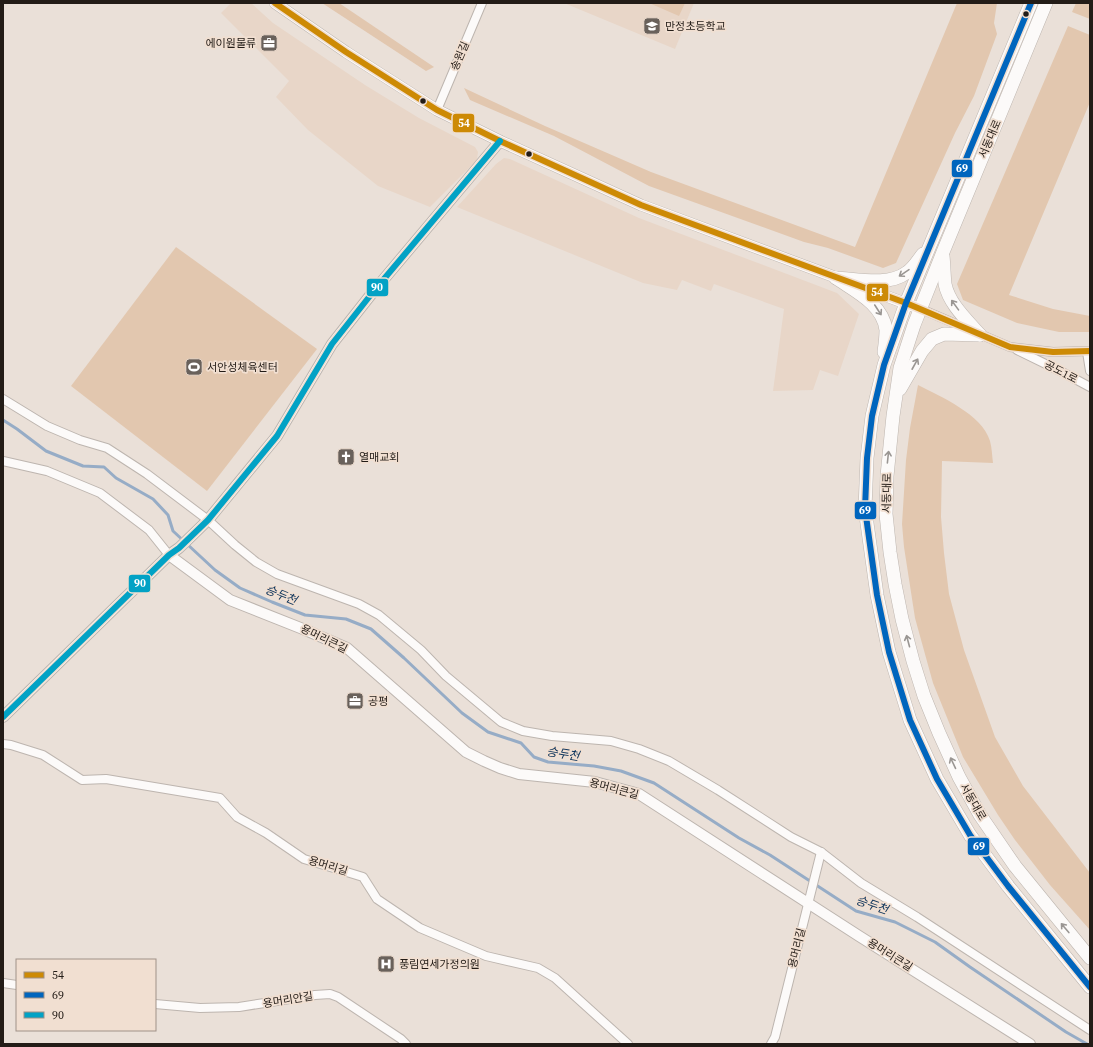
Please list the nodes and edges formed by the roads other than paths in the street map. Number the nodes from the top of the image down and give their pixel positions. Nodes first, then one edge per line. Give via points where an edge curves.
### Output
1 (275, 3) edge
2 (482, 3) edge
3 (1030, 3) edge
4 (1046, 3) edge
5 (437, 110) junction
6 (500, 142) junction
7 (931, 245) junction
8 (943, 252) junction
9 (836, 278) junction
10 (906, 303) junction
11 (921, 309) junction
12 (980, 335) junction
13 (1010, 347) junction
14 (1088, 351) edge
15 (884, 365) junction
16 (1090, 371) edge
17 (1090, 387) edge
18 (896, 398) junction
19 (3, 399) edge
20 (3, 461) edge
21 (206, 523) junction
22 (169, 555) junction
23 (3, 717) edge
24 (3, 744) edge
25 (821, 852) junction
26 (808, 903) junction
27 (1090, 958) edge
28 (3, 983) edge
29 (16, 985) edge
30 (1090, 987) edge
31 (156, 1004) edge
32 (1090, 1030) edge
33 (406, 1044) edge
34 (628, 1044) edge
35 (771, 1044) edge
36 (1030, 1044) edge

1 - 5 main road
2 - 5 street, 송원길
3 - 7 main road, 서동대로
4 - 8 main road, 서동대로
5 - 6 main road
6 - 9 main road via 641,205
6 - 21 street via 332,344 277,436
7 -> 9 main road via 907,273 896,278 881,281
7 - 10 main road, 서동대로
8 - 11 main road, 서동대로
12 -> 8 main road via 951,300 946,285
9 - 10 main road
9 -> 15 main road via 874,304 881,315 886,329
10 - 11 main road
10 - 15 main road, 서동대로
11 - 12 street
11 - 18 main road, 서동대로 via 900,368
12 - 13 street
18 -> 12 main road via 922,351 932,339 944,334
13 - 14 street via 1053,352
13 - 17 street, 공도1로
14 - 16 street
15 - 30 main road, 서동대로 via 872,416 865,509 877,595 889,652 910,720 937,779 970,835
27 -> 18 main road, 서동대로 via 1015,866 980,815 959,777 924,696 902,619 886,514 887,476
19 - 21 street via 47,426 107,448 147,474
20 - 22 street via 46,471 100,493 148,530
21 - 22 street
21 - 25 street via 256,562 277,574 359,604 379,615 421,650 446,676 502,722 523,731 611,741 669,761 791,837
22 - 23 street
22 - 26 street, 용머리큰길 via 230,600 347,648 466,752 520,774 594,782 639,794
24 - 34 street, 용머리길 via 43,755 82,780 106,779 220,798 237,817 304,859 363,877 377,899 420,928 486,956 538,968 555,978
25 - 26 street, 용머리길
25 - 32 street via 861,883
26 - 35 street, 용머리길 via 775,1037
26 - 36 street, 용머리큰길
28 - 29 street
31 - 33 street, 용머리안길 via 200,1008 239,1007 330,994

